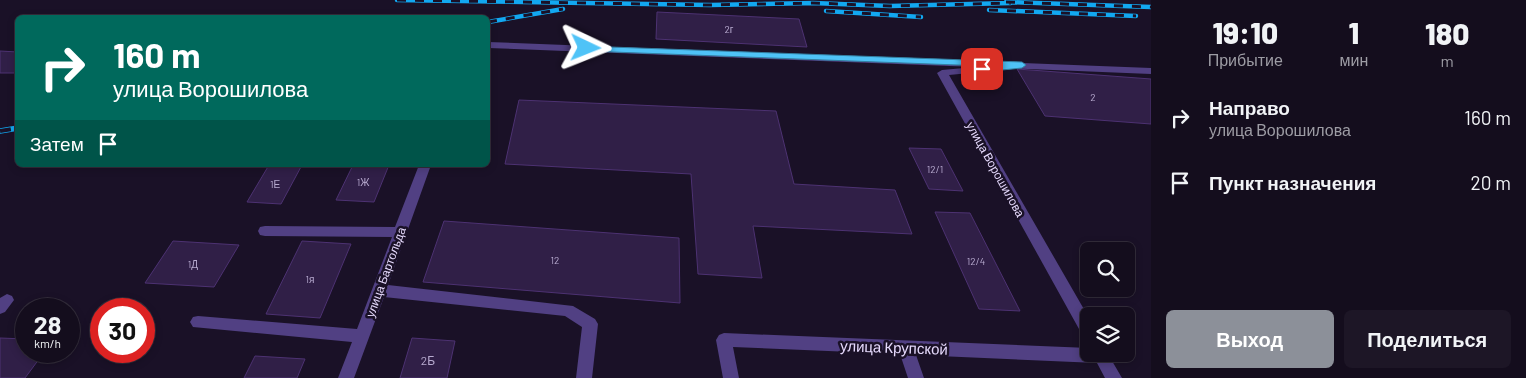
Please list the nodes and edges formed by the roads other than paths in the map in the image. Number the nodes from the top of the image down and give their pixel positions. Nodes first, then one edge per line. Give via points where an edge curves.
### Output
1 (490, 44) edge
2 (1022, 65) junction
3 (1151, 71) edge
4 (424, 167) edge
5 (266, 231) dead end
6 (400, 232) junction
7 (378, 290) junction
8 (1080, 318) edge
9 (198, 322) dead end
10 (361, 336) junction
11 (906, 348) junction
12 (1080, 354) edge
13 (1105, 362) edge
14 (346, 378) edge
15 (584, 378) edge
16 (731, 378) edge
17 (916, 378) edge
18 (1114, 378) edge

1 - 2 street
2 - 3 street
2 - 8 street, улица Ворошилова via 942,73
4 - 6 street, улица Бартольда
5 - 6 street
6 - 7 street, улица Бартольда
7 - 10 street, улица Бартольда
7 - 15 street via 568,310 590,324
9 - 10 street
10 - 14 street, улица Бартольда
11 - 12 street, улица Крупской
11 - 16 street, улица Крупской via 724,340
11 - 17 street
13 - 18 street

